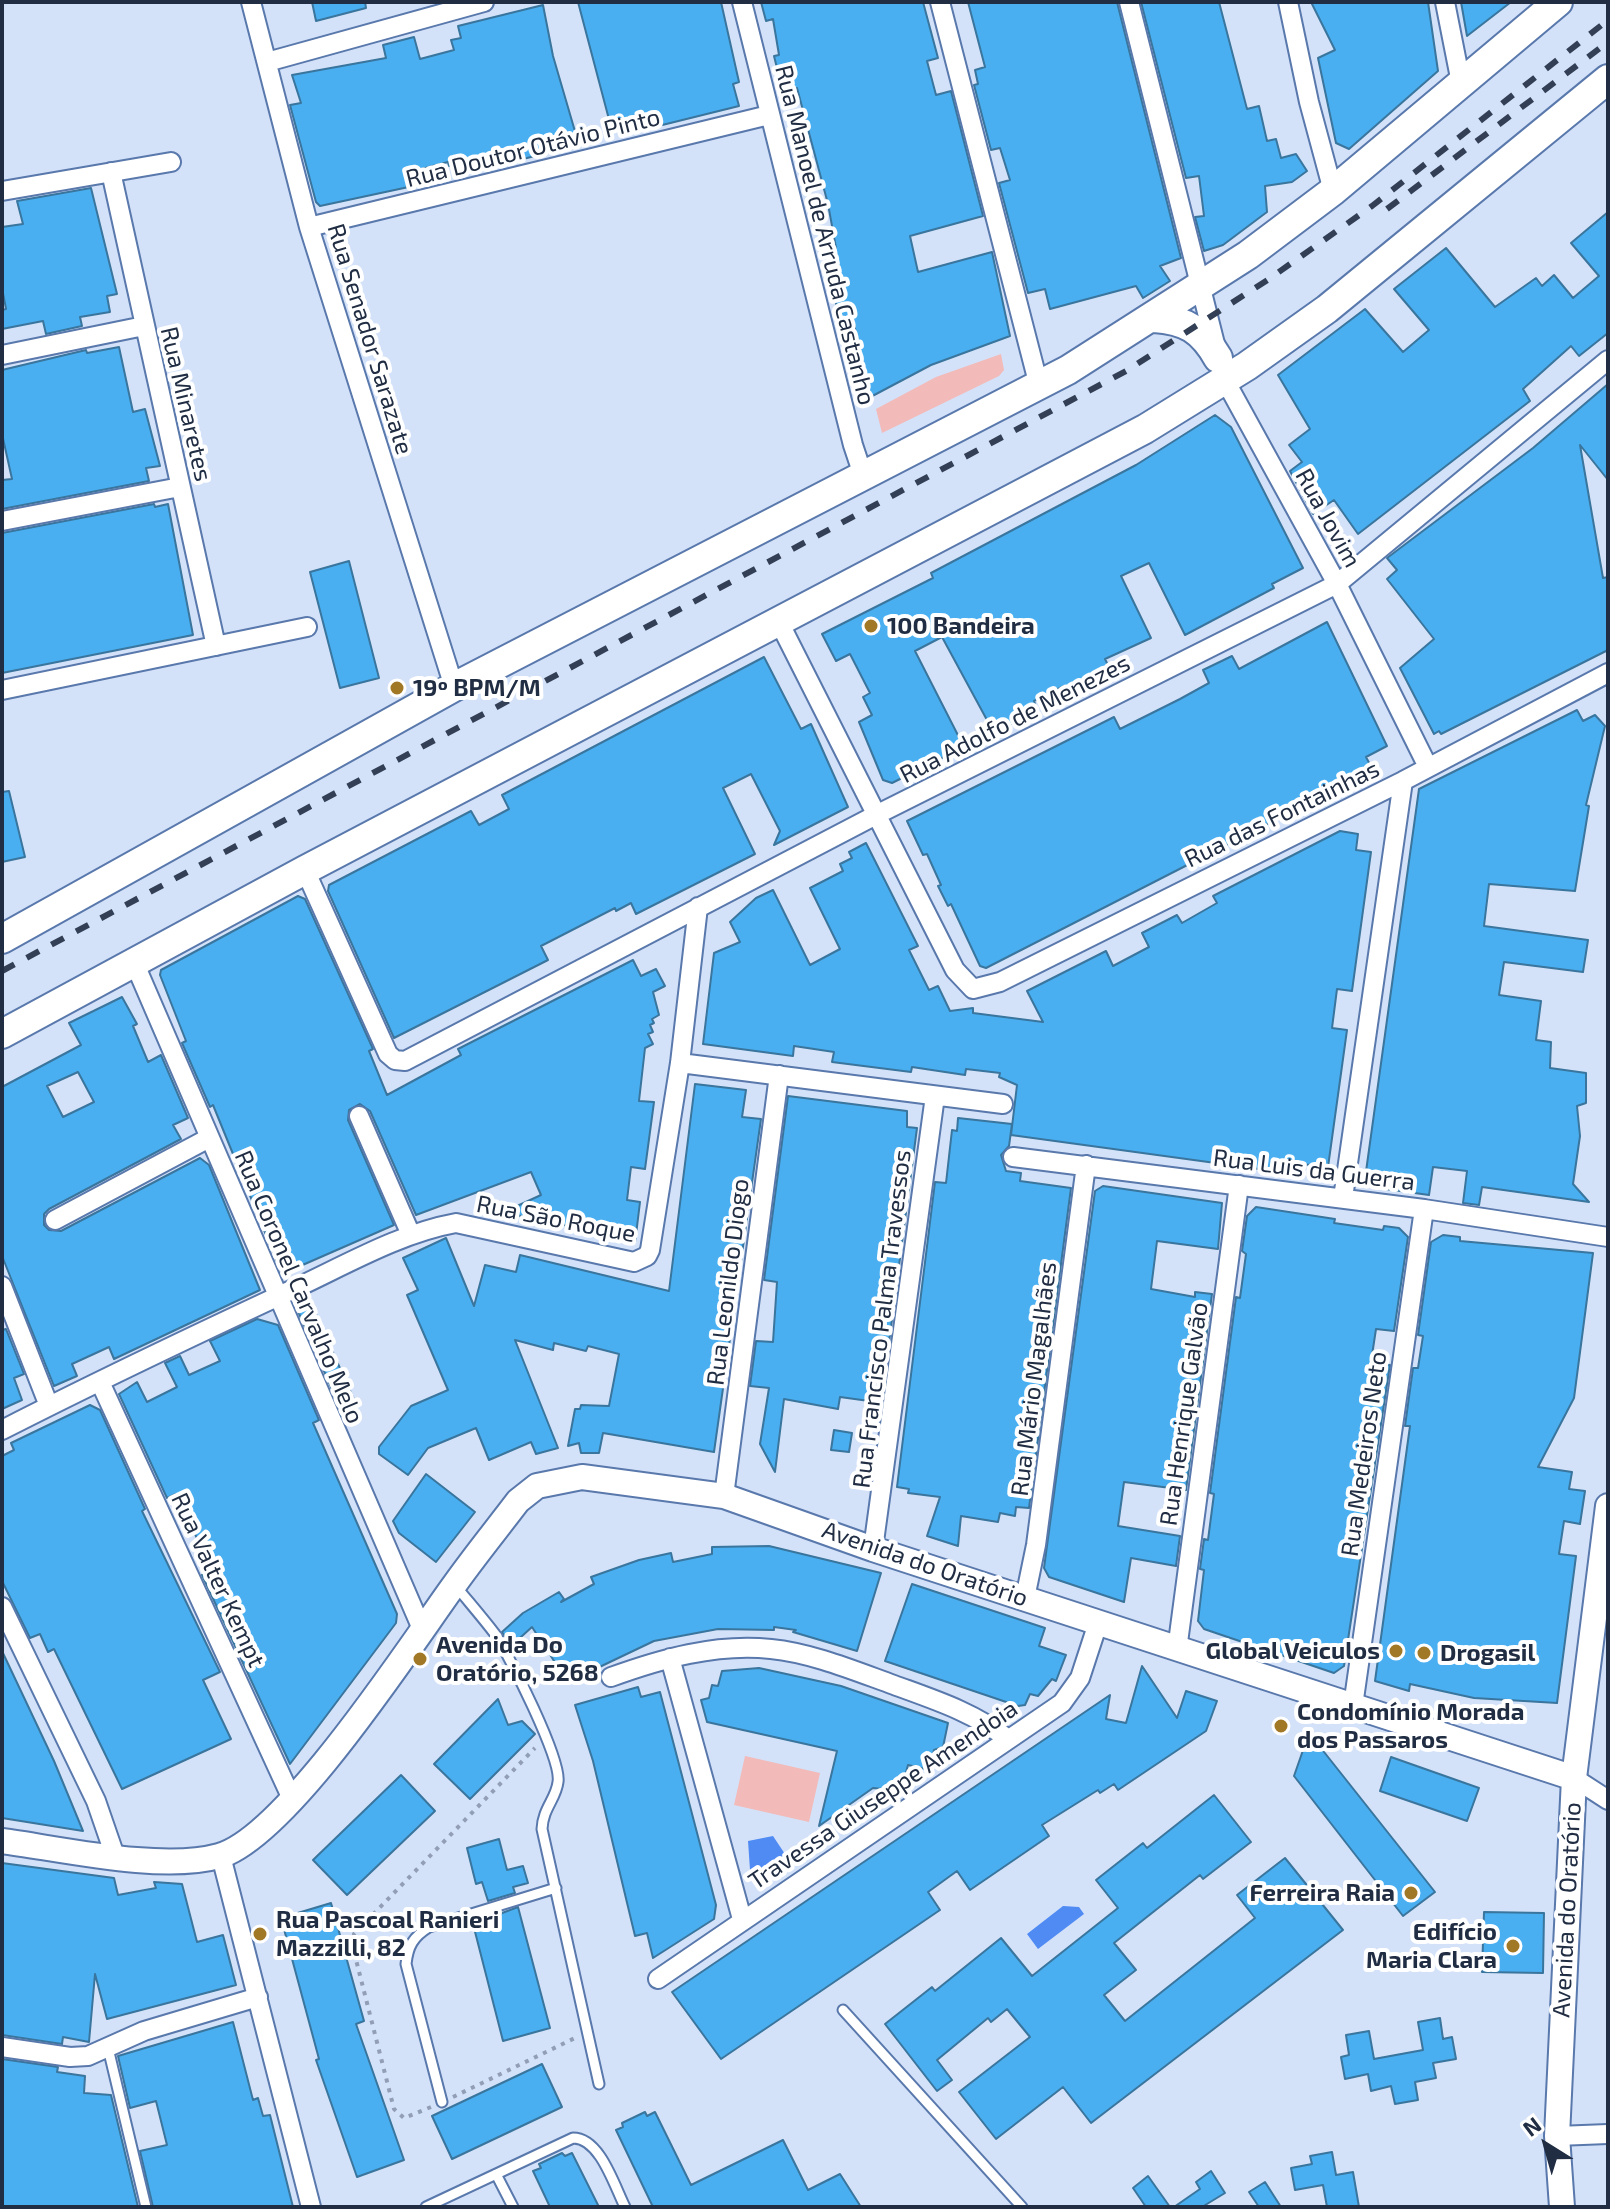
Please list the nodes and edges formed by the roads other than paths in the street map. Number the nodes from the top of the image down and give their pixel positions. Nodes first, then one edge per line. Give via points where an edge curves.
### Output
1 (251, 2) edge
2 (484, 2) edge
3 (742, 2) edge
4 (940, 2) edge
5 (1129, 2) edge
6 (1288, 2) edge
7 (1445, 2) edge
8 (1558, 2) edge
9 (267, 62) junction
10 (1608, 79) edge
11 (1461, 83) junction
12 (769, 115) junction
13 (171, 162) dead end
14 (111, 172) junction
15 (2, 191) edge
16 (1333, 191) junction
17 (309, 227) junction
18 (1201, 288) junction
19 (1154, 318) junction
20 (144, 326) junction
21 (2, 355) edge
22 (1608, 360) edge
23 (1220, 369) junction
24 (1039, 386) junction
25 (864, 478) junction
26 (180, 487) junction
27 (2, 521) edge
28 (1337, 584) junction
29 (779, 622) junction
30 (307, 627) dead end
31 (216, 646) junction
32 (1608, 673) edge
33 (454, 687) junction
34 (2, 690) edge
35 (1428, 767) junction
36 (1403, 781) junction
37 (876, 815) junction
38 (305, 870) junction
39 (698, 907) junction
40 (2, 939) edge
41 (134, 962) junction
42 (2, 1034) edge
43 (680, 1063) junction
44 (779, 1075) junction
45 (935, 1096) junction
46 (1003, 1104) dead end
47 (359, 1116) dead end
48 (209, 1138) junction
49 (1013, 1157) dead end
50 (1086, 1165) junction
51 (1239, 1185) junction
52 (1343, 1198) junction
53 (1424, 1209) junction
54 (55, 1220) dead end
55 (411, 1235) junction
56 (1608, 1237) edge
57 (2, 1286) edge
58 (277, 1297) junction
59 (100, 1382) junction
60 (49, 1406) junction
61 (2, 1430) edge
62 (724, 1496) junction
63 (1608, 1506) edge
64 (873, 1549) junction
65 (454, 1584) junction
66 (1025, 1598) junction
67 (1602, 1598) edge
68 (2, 1607) edge
69 (1098, 1623) junction
70 (422, 1629) junction
71 (1177, 1650) junction
72 (670, 1658) junction
73 (611, 1677) dead end
74 (1353, 1706) junction
75 (1008, 1739) junction
76 (1574, 1778) junction
77 (292, 1799) junction
78 (1608, 1800) edge
79 (2, 1841) edge
80 (115, 1856) junction
81 (221, 1856) junction
82 (556, 1888) junction
83 (742, 1919) junction
84 (658, 1979) dead end
85 (258, 1997) junction
86 (843, 2010) dead end
87 (2, 2047) edge
88 (108, 2048) junction
89 (599, 2084) dead end
90 (442, 2102) road end
91 (1608, 2134) edge
92 (1557, 2136) junction
93 (496, 2174) junction
94 (146, 2207) edge
95 (311, 2207) edge
96 (426, 2207) edge
97 (513, 2207) edge
98 (625, 2207) edge
99 (1022, 2207) edge
100 (1562, 2207) edge

1 - 9 street, Rua Senador Sarazate
2 - 9 street
3 - 12 street, Rua Manoel de Arruda Castanho
4 - 24 street
5 - 18 street, Rua Jovim
6 - 16 street
7 - 11 street
8 - 11 main road
9 - 17 street, Rua Senador Sarazate
10 - 23 main road via 1327,309
11 - 16 main road
12 - 17 street, Rua Doutor Otávio Pinto
12 - 25 street, Rua Manoel de Arruda Castanho
13 - 14 street
14 - 15 street
14 - 20 street, Rua Minaretes
16 - 18 main road
17 - 33 street, Rua Senador Sarazate
18 - 19 main road
18 - 23 street, Rua Jovim
19 - 23 main road via 1192,326 1208,341
19 - 24 main road
20 - 21 street
20 - 26 street, Rua Minaretes
22 - 28 street, Rua Adolfo de Menezes
23 - 28 street, Rua Jovim
23 - 29 main road via 1145,429
24 - 25 main road
25 - 33 main road
26 - 27 street
26 - 31 street, Rua Minaretes
28 - 35 street, Rua Jovim
28 - 37 street, Rua Adolfo de Menezes
29 - 37 street
29 - 38 main road
30 - 31 street
31 - 34 street
32 - 35 street, Rua das Fontainhas
33 - 40 main road
35 - 36 street, Rua das Fontainhas
36 - 37 street, Rua das Fontainhas via 1000,982 973,989 955,970
36 - 52 street
37 - 39 street, Rua Adolfo de Menezes
38 - 39 street, Rua Adolfo de Menezes via 388,1054 405,1061
38 - 41 main road
39 - 43 street, Rua São Roque
41 - 42 main road
41 - 48 street, Rua Coronel Carvalho Melo
43 - 44 street
43 - 55 street, Rua São Roque via 650,1250 641,1260 456,1223
44 - 45 street
44 - 62 street, Rua Leonildo Diogo
45 - 46 street
45 - 64 street, Rua Francisco Palma Travessos
47 - 55 street
48 - 54 street
48 - 58 street, Rua Coronel Carvalho Melo
49 - 50 street, Rua Luis da Guerra
50 - 51 street, Rua Luis da Guerra
50 - 66 street, Rua Mário Magalhães
51 - 52 street, Rua Luis da Guerra
51 - 71 street, Rua Henrique Galvão
52 - 53 street, Rua Luis da Guerra
53 - 56 street, Rua Luis da Guerra
53 - 74 street, Rua Medeiros Neto
55 - 58 street, Rua São Roque
57 - 60 street
58 - 59 street, Rua São Roque
58 - 70 street, Rua Coronel Carvalho Melo
59 - 60 street, Rua São Roque
59 - 77 street, Rua Valter Kempt
60 - 61 street, Rua São Roque
62 - 64 main road, Avenida do Oratório
62 - 65 main road, Avenida do Oratório via 582,1477 537,1486 518,1501
63 - 67 main road
64 - 66 main road, Avenida do Oratório
65 - 70 main road, Avenida do Oratório
65 - 82 lane via 501,1645 556,1764 558,1783 543,1812 542,1829
66 - 69 main road, Avenida do Oratório
67 - 76 main road
68 - 80 street via 96,1801
69 - 71 main road, Avenida do Oratório
69 - 75 street, Travessa Giuseppe Amendoia via 1074,1691
70 - 77 main road, Avenida do Oratório
71 - 74 main road, Avenida do Oratório
72 - 73 street
72 - 75 street via 713,1650 771,1649 841,1666 960,1708
72 - 83 street
74 - 76 main road, Avenida do Oratório
75 - 83 street, Travessa Giuseppe Amendoia
76 - 78 street
76 - 92 main road, Avenida do Oratório
77 - 81 main road, Avenida do Oratório via 274,1820
79 - 80 main road, Avenida do Oratório
80 - 81 main road, Avenida do Oratório
81 - 85 street
82 - 89 lane
82 - 90 lane via 429,1927 407,1948 406,1964
83 - 84 street, Travessa Giuseppe Amendoia
85 - 88 street via 144,2031
85 - 95 street
86 - 99 lane
87 - 88 street via 70,2057
88 - 94 lane
91 - 92 street
92 - 100 main road, Avenida do Oratório
93 - 96 lane
93 - 97 lane
93 - 98 lane via 583,2138 593,2145

